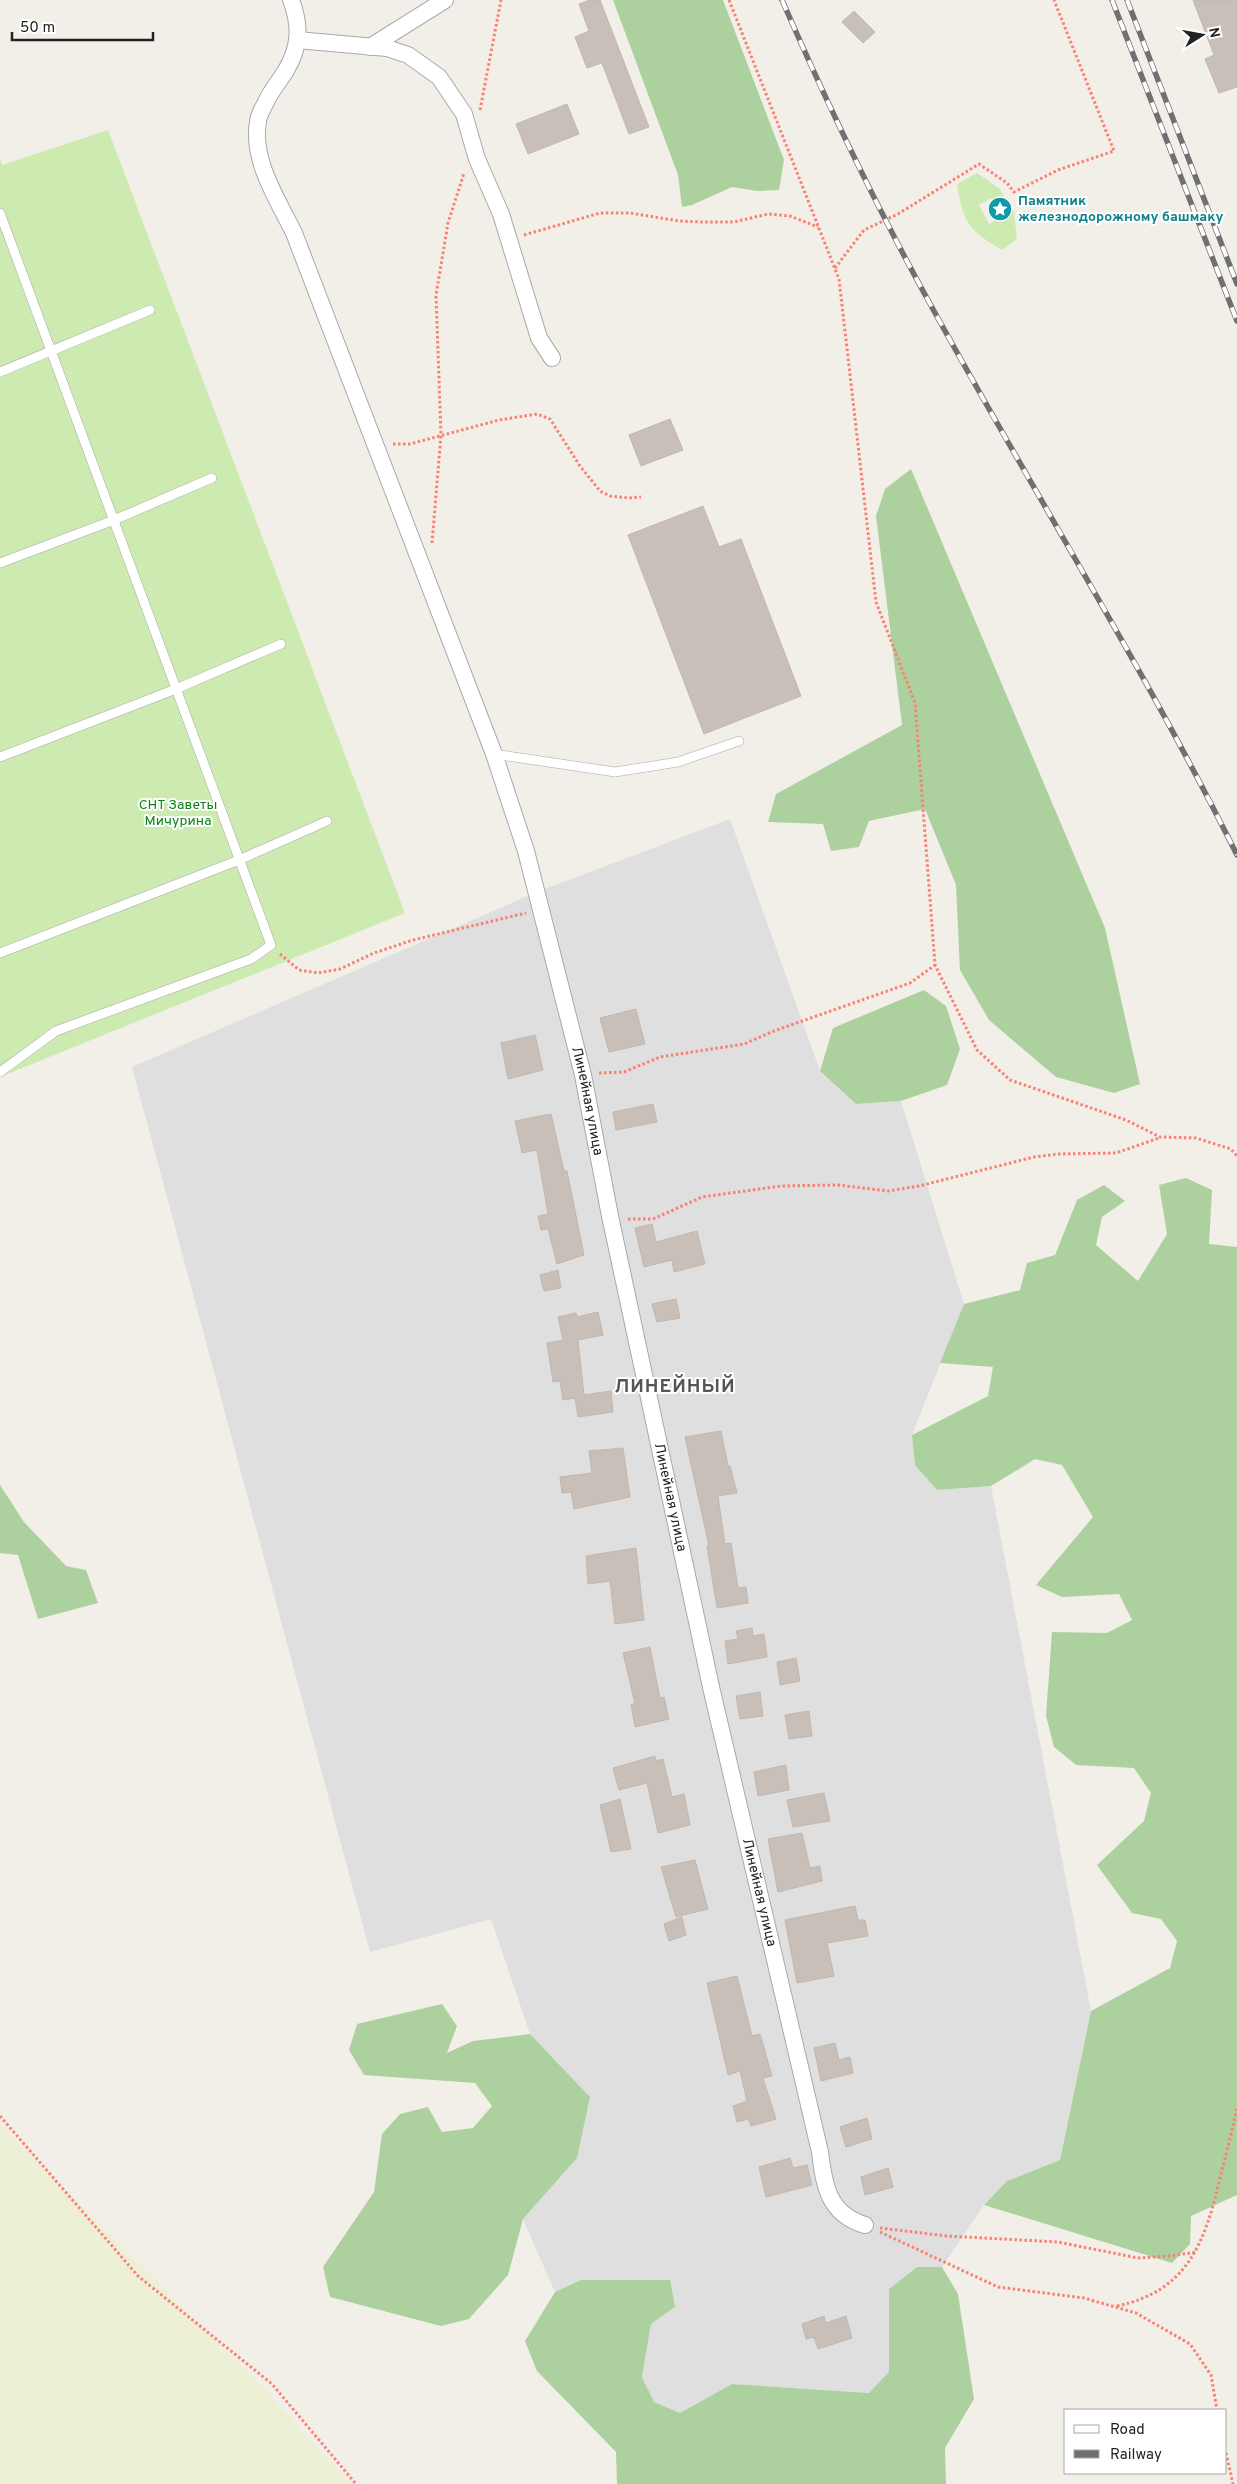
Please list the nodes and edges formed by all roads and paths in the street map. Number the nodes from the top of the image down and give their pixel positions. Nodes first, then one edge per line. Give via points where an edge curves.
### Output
1 (291, 0) edge
2 (445, 0) edge
3 (501, 0) edge
4 (729, 0) edge
5 (1054, 0) edge
6 (297, 40) junction
7 (370, 47) junction
8 (479, 114) dead end
9 (474, 147) junction
10 (0, 213) edge
11 (818, 227) junction
12 (509, 239) junction
13 (834, 268) junction
14 (150, 310) dead end
15 (52, 352) junction
16 (552, 358) dead end
17 (0, 372) edge
18 (441, 435) junction
19 (375, 442) junction
20 (212, 478) dead end
21 (641, 497) dead end
22 (114, 520) junction
23 (432, 547) dead end
24 (0, 563) edge
25 (281, 644) dead end
26 (176, 689) junction
27 (739, 741) dead end
28 (494, 754) junction
29 (0, 757) edge
30 (327, 821) dead end
31 (239, 860) junction
32 (541, 909) junction
33 (271, 945) junction
34 (0, 953) edge
35 (935, 965) junction
36 (0, 1072) edge
37 (583, 1075) junction
38 (1160, 1137) junction
39 (1237, 1156) edge
40 (610, 1216) junction
41 (1237, 2108) edge
42 (0, 2116) edge
43 (865, 2224) junction
44 (1197, 2252) junction
45 (1115, 2307) junction
46 (1218, 2409) edge
47 (1227, 2457) edge
48 (356, 2484) edge
49 (1233, 2484) edge

1 - 6 street, Линейная улица via 298,19
2 - 7 street
3 - 8 path
4 - 11 path
5 - 13 path via 1114,150 1058,170 1014,192 1007,182 979,164 898,214 864,230
6 - 7 street
6 - 19 street, Линейная улица via 296,53 269,94 258,122 258,144 263,168 294,233
7 - 9 street via 387,48 408,55 439,77 464,114
9 - 12 street
9 - 18 path via 448,223 436,295
10 - 15 lane
11 - 12 path via 790,216 768,214 734,222 679,222 630,213 600,212
11 - 13 path
12 - 16 street via 539,338
13 - 35 path via 839,279 876,602 915,703
14 - 15 lane
15 - 17 lane
15 - 22 lane
18 - 19 path via 410,444
18 - 21 path via 537,414 550,419 600,491 610,496
18 - 23 path
19 - 28 street, Линейная улица
20 - 22 lane
22 - 24 lane
22 - 26 lane
25 - 26 lane
26 - 29 lane
26 - 31 lane
27 - 28 lane via 678,762 614,772
28 - 32 street, Линейная улица
30 - 31 lane
31 - 33 lane
31 - 34 lane
32 - 33 path via 413,940 340,969 318,973 299,970
32 - 37 street, Линейная улица
33 - 36 lane via 251,959 56,1031
35 - 37 path via 910,983 744,1044 660,1058 624,1072
35 - 38 path via 976,1050 1010,1080 1126,1120
37 - 40 street, Линейная улица
38 - 39 path via 1196,1138 1231,1149
38 - 40 path via 1116,1153 1034,1157 888,1191 838,1185 781,1186 702,1197 653,1219
40 - 43 street, Линейная улица via 711,1687 820,2152 824,2183 833,2203 850,2220
41 - 44 path via 1210,2220
42 - 48 path via 138,2276 272,2384
43 - 44 path via 915,2233 1058,2242 1138,2258
43 - 45 path via 998,2287 1084,2298
44 - 45 path via 1178,2276 1153,2293
45 - 46 path via 1136,2313 1190,2344 1211,2375
47 - 49 path

